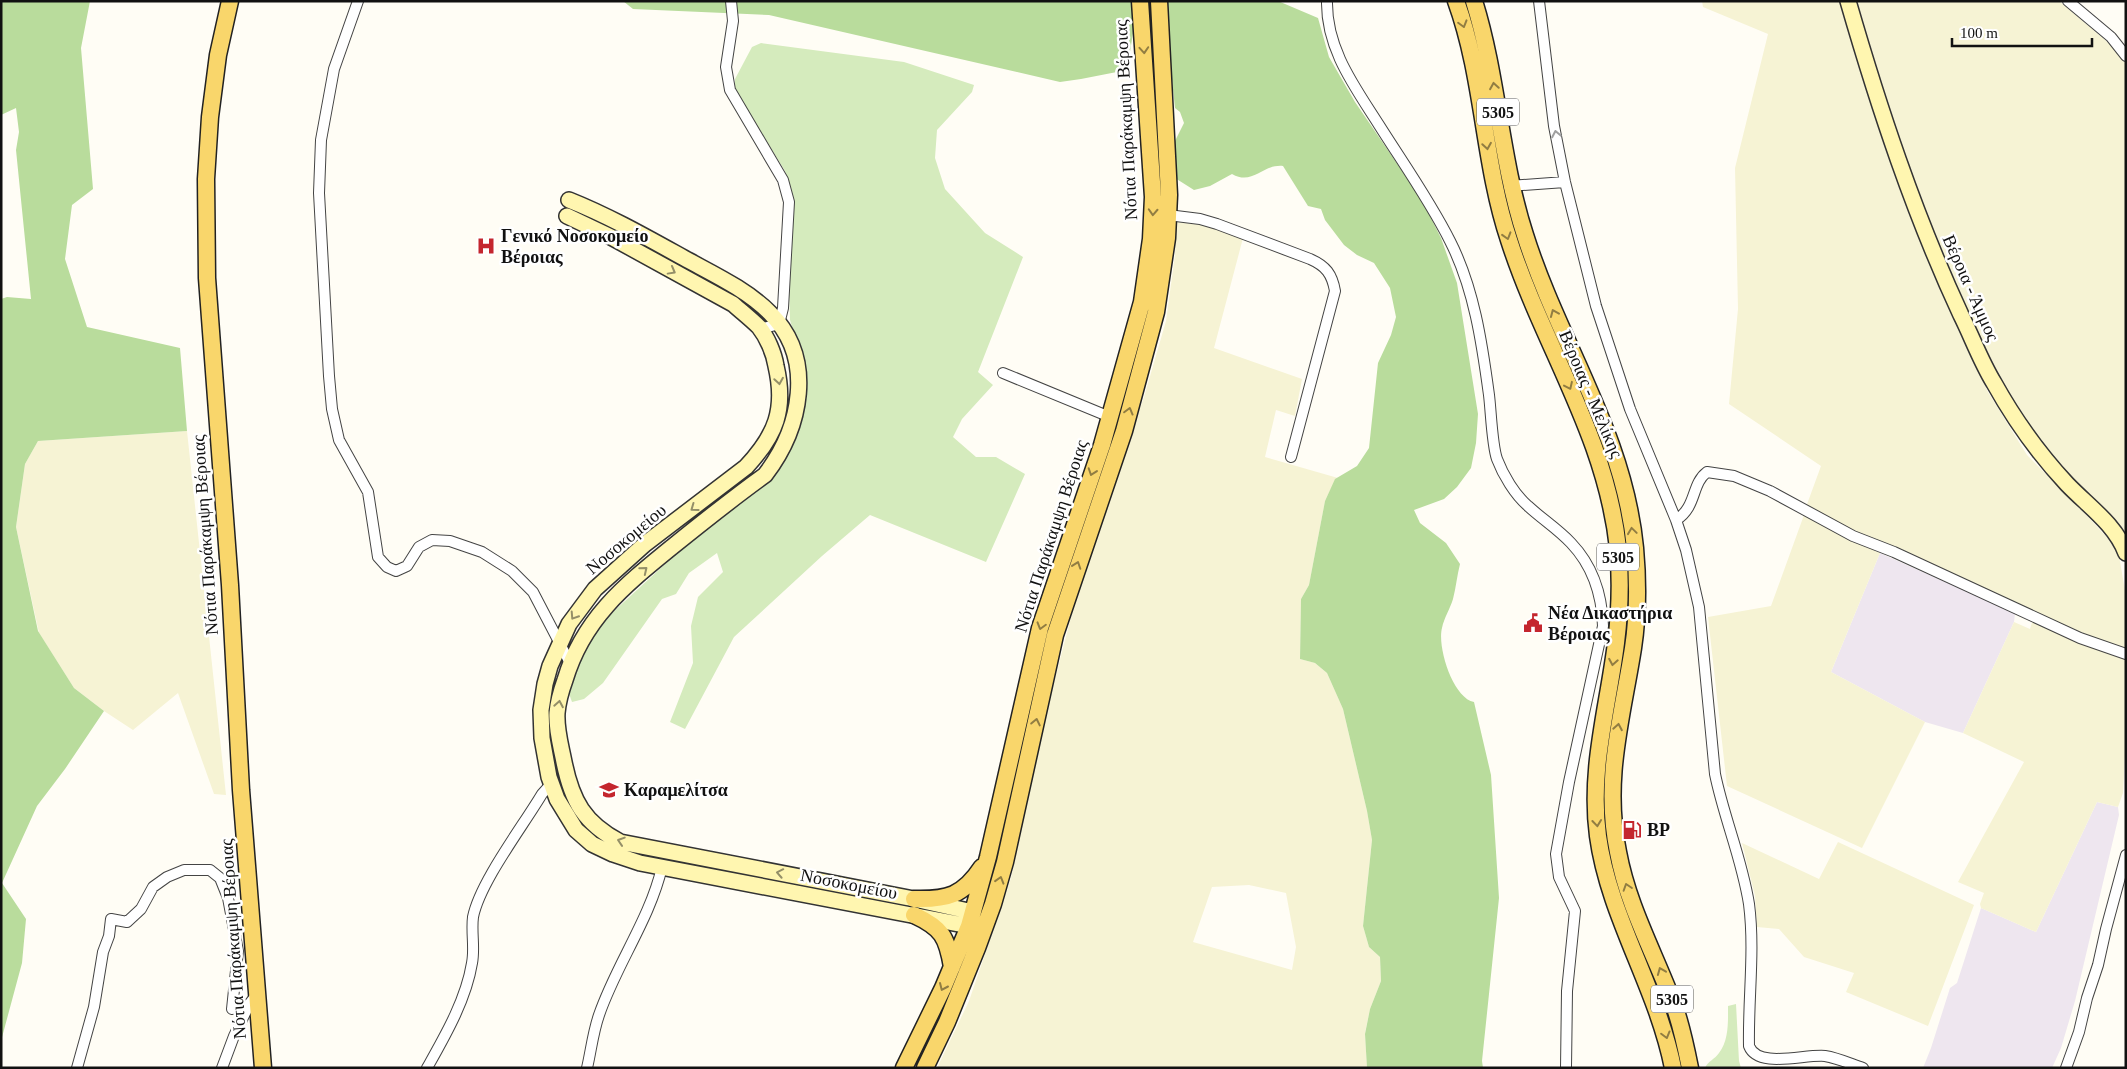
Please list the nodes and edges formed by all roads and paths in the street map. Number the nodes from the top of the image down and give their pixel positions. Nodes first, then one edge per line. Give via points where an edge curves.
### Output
1 (230, 1) edge
2 (358, 1) edge
3 (731, 1) edge
4 (1140, 1) edge
5 (1159, 1) edge
6 (1327, 1) edge
7 (1456, 1) edge
8 (1474, 1) edge
9 (1539, 1) edge
10 (1848, 1) edge
11 (2068, 1) edge
12 (2126, 56) edge
13 (1565, 182) junction
14 (1510, 186) junction
15 (1494, 189) junction
16 (569, 200) dead end
17 (1168, 215) junction
18 (567, 216) dead end
19 (779, 324) junction
20 (760, 329) junction
21 (1003, 373) dead end
22 (1110, 417) junction
23 (1291, 457) dead end
24 (1676, 520) junction
25 (2126, 553) edge
26 (560, 644) junction
27 (2126, 654) edge
28 (570, 663) junction
29 (551, 784) junction
30 (2126, 855) edge
31 (988, 857) junction
32 (662, 867) junction
33 (914, 899) junction
34 (914, 915) junction
35 (976, 922) junction
36 (952, 968) junction
37 (257, 994) junction
38 (232, 1009) dead end
39 (77, 1068) edge
40 (222, 1068) edge
41 (263, 1068) edge
42 (426, 1068) edge
43 (587, 1068) edge
44 (904, 1068) edge
45 (924, 1068) edge
46 (1566, 1068) edge
47 (1674, 1068) edge
48 (1690, 1068) edge
49 (1863, 1068) edge
50 (2066, 1068) edge

1 - 37 main road, Νότια Παράκαμψη Βέροιας via 218,55 210,117 206,179 207,278
2 - 26 street via 334,69 321,140 319,193 329,376 339,440 368,492 378,557 387,566 396,571 407,566 419,547 432,540 450,541 482,552 512,571 532,592
3 - 19 street via 733,21 726,67 730,90 783,180 790,202
4 -> 22 main road, Νότια Παράκαμψη Βέροιας via 1154,197 1151,239 1142,302
5 - 17 main road, Νότια Παράκαμψη Βέροιας
6 - 46 street via 1329,28 1343,66 1450,242 1462,271 1484,360 1497,458 1526,505 1557,530 1581,556 1594,576 1603,610 1603,626 1556,854 1559,877 1575,911 1567,991
7 -> 15 main road, Βέροιας - Μελίκης / 5305 via 1469,46
14 -> 8 main road, Βέροιας - Μελίκης / 5305 via 1485,39
13 -> 9 street via 1554,126
10 - 25 street, Βέροια - Άμμος via 1894,149 1941,270 1993,382 2028,436 2068,485 2107,524
11 - 12 street via 2111,37
13 - 14 street
13 - 24 street via 1604,336
14 - 15 street
48 -> 14 main road, Βέροιας - Μελίκης / 5305 via 1677,1012 1635,909 1621,868 1614,832 1612,772 1633,647 1637,600 1626,493 1605,425 1545,291
15 -> 47 main road, Βέροιας - Μελίκης / 5305 via 1530,300 1588,429 1610,498 1618,549 1620,600 1616,645 1595,770 1595,807 1610,890 1660,1016
16 - 19 street, Νοσοκομείου via 634,230 750,296
17 - 23 street via 1200,219 1310,259 1320,263 1333,279 1335,291
35 -> 17 main road, Νότια Παράκαμψη Βέροιας via 1005,862 1055,635 1124,431 1156,312 1168,238
18 -> 20 street, Νοσοκομείου via 733,304
19 - 20 street
28 -> 19 street, Νοσοκομείου via 601,610 628,583 765,475 779,457 793,425 799,387 798,367
20 -> 26 street, Νοσοκομείου via 775,358 782,398 777,420 757,456 621,563 580,607
21 - 22 street
22 -> 31 main road, Νότια Παράκαμψη Βέροιας via 1040,628
24 - 27 street via 1686,513 1707,472 1734,476 1770,491 1853,536 2080,638
24 - 49 street via 1699,607 1715,774 1742,866 1748,904 1752,941 1751,1052 1762,1060 1826,1056
26 - 28 street
26 - 29 street, Νοσοκομείου via 550,666 541,710 542,738
33 -> 28 street, Νοσοκομείου via 620,842 602,833 577,805 559,740 557,713
29 - 32 street, Νοσοκομείου via 576,830 592,844 613,854
29 - 42 street via 483,890 473,917 473,960 469,979
30 - 50 street via 2098,965
31 - 33 main road via 969,885 960,892 938,900
31 - 35 main road, Νότια Παράκαμψη Βέροιας
32 - 34 street, Νοσοκομείου
32 - 43 street via 649,905 599,1016
33 - 35 street, Νοσοκομείου
34 - 35 street, Νοσοκομείου
34 - 36 main road via 941,931
35 - 36 main road, Νότια Παράκαμψη Βέροιας
35 - 45 main road, Νότια Παράκαμψη Βέροιας via 947,1022
36 -> 44 main road, Νότια Παράκαμψη Βέροιας
37 - 40 street via 234,1036
37 - 41 main road, Νότια Παράκαμψη Βέροιας
38 - 39 street via 238,951 228,898 220,878 210,870 184,870 154,887 141,909 127,922 111,920 94,1007

